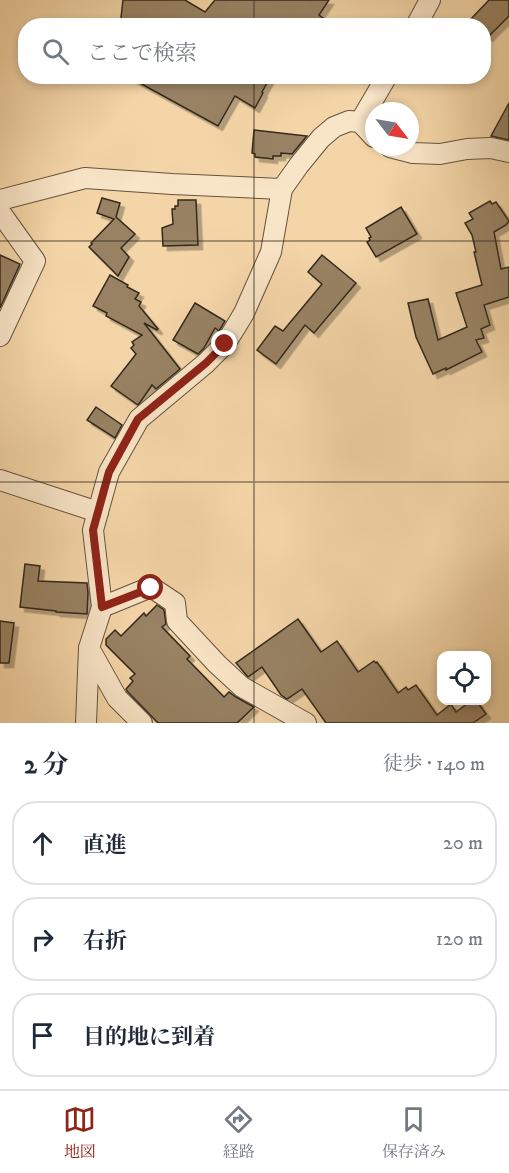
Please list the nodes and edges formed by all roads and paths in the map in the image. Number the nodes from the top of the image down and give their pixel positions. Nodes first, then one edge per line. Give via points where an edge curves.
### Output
1 (430, 0) edge
2 (420, 18) edge
3 (382, 84) edge
4 (360, 122) junction
5 (365, 127) edge
6 (509, 152) edge
7 (419, 153) edge
8 (282, 189) junction
9 (0, 200) edge
10 (0, 212) edge
11 (0, 336) edge
12 (0, 480) edge
13 (98, 512) junction
14 (102, 607) junction
15 (89, 648) junction
16 (86, 723) edge
17 (141, 723) edge
18 (306, 723) edge

1 - 2 street
3 - 4 street
4 - 5 street
4 - 8 street via 349,121 334,127 321,138
6 - 7 street via 467,148 440,154
8 - 9 street via 85,178
8 - 13 street via 271,252 244,313 225,344 206,363 138,419 109,472
10 - 11 street via 35,261
12 - 13 street
13 - 14 street via 93,530
14 - 15 street
14 - 18 street via 151,588 175,603 177,621 242,687
15 - 16 street
15 - 17 street via 117,698

